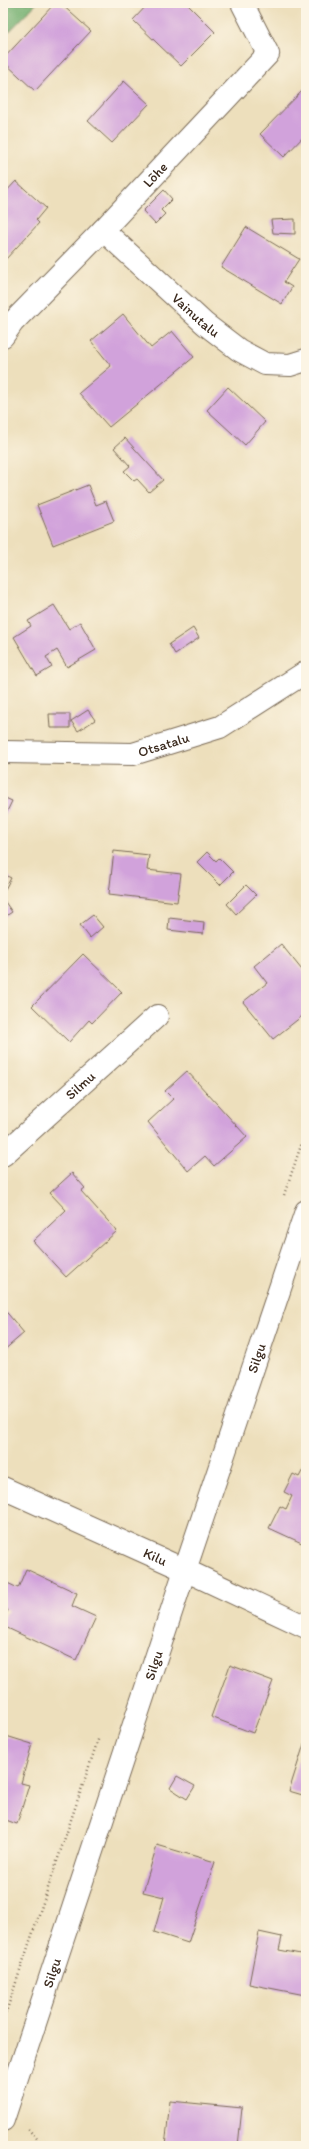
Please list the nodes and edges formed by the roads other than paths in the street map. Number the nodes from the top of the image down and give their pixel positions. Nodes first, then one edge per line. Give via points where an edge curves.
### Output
1 (242, 3) edge
2 (103, 230) junction
3 (3, 336) edge
4 (306, 360) edge
5 (306, 672) edge
6 (3, 752) edge
7 (157, 1016) dead end
8 (3, 1155) edge
9 (306, 1211) edge
10 (3, 1488) edge
11 (185, 1570) junction
12 (306, 1627) edge
13 (3, 2120) edge

1 - 2 street, Lõhe via 268,54
2 - 3 street, Lõhe via 13,322
2 - 4 street, Vainutalu via 205,324 239,350 264,364 290,365
5 - 6 street, Otsatalu via 220,727 134,754
7 - 8 street, Silmu
9 - 11 street, Silgu
10 - 11 street, Kilu
11 - 12 street, Kilu
11 - 13 street, Silgu

